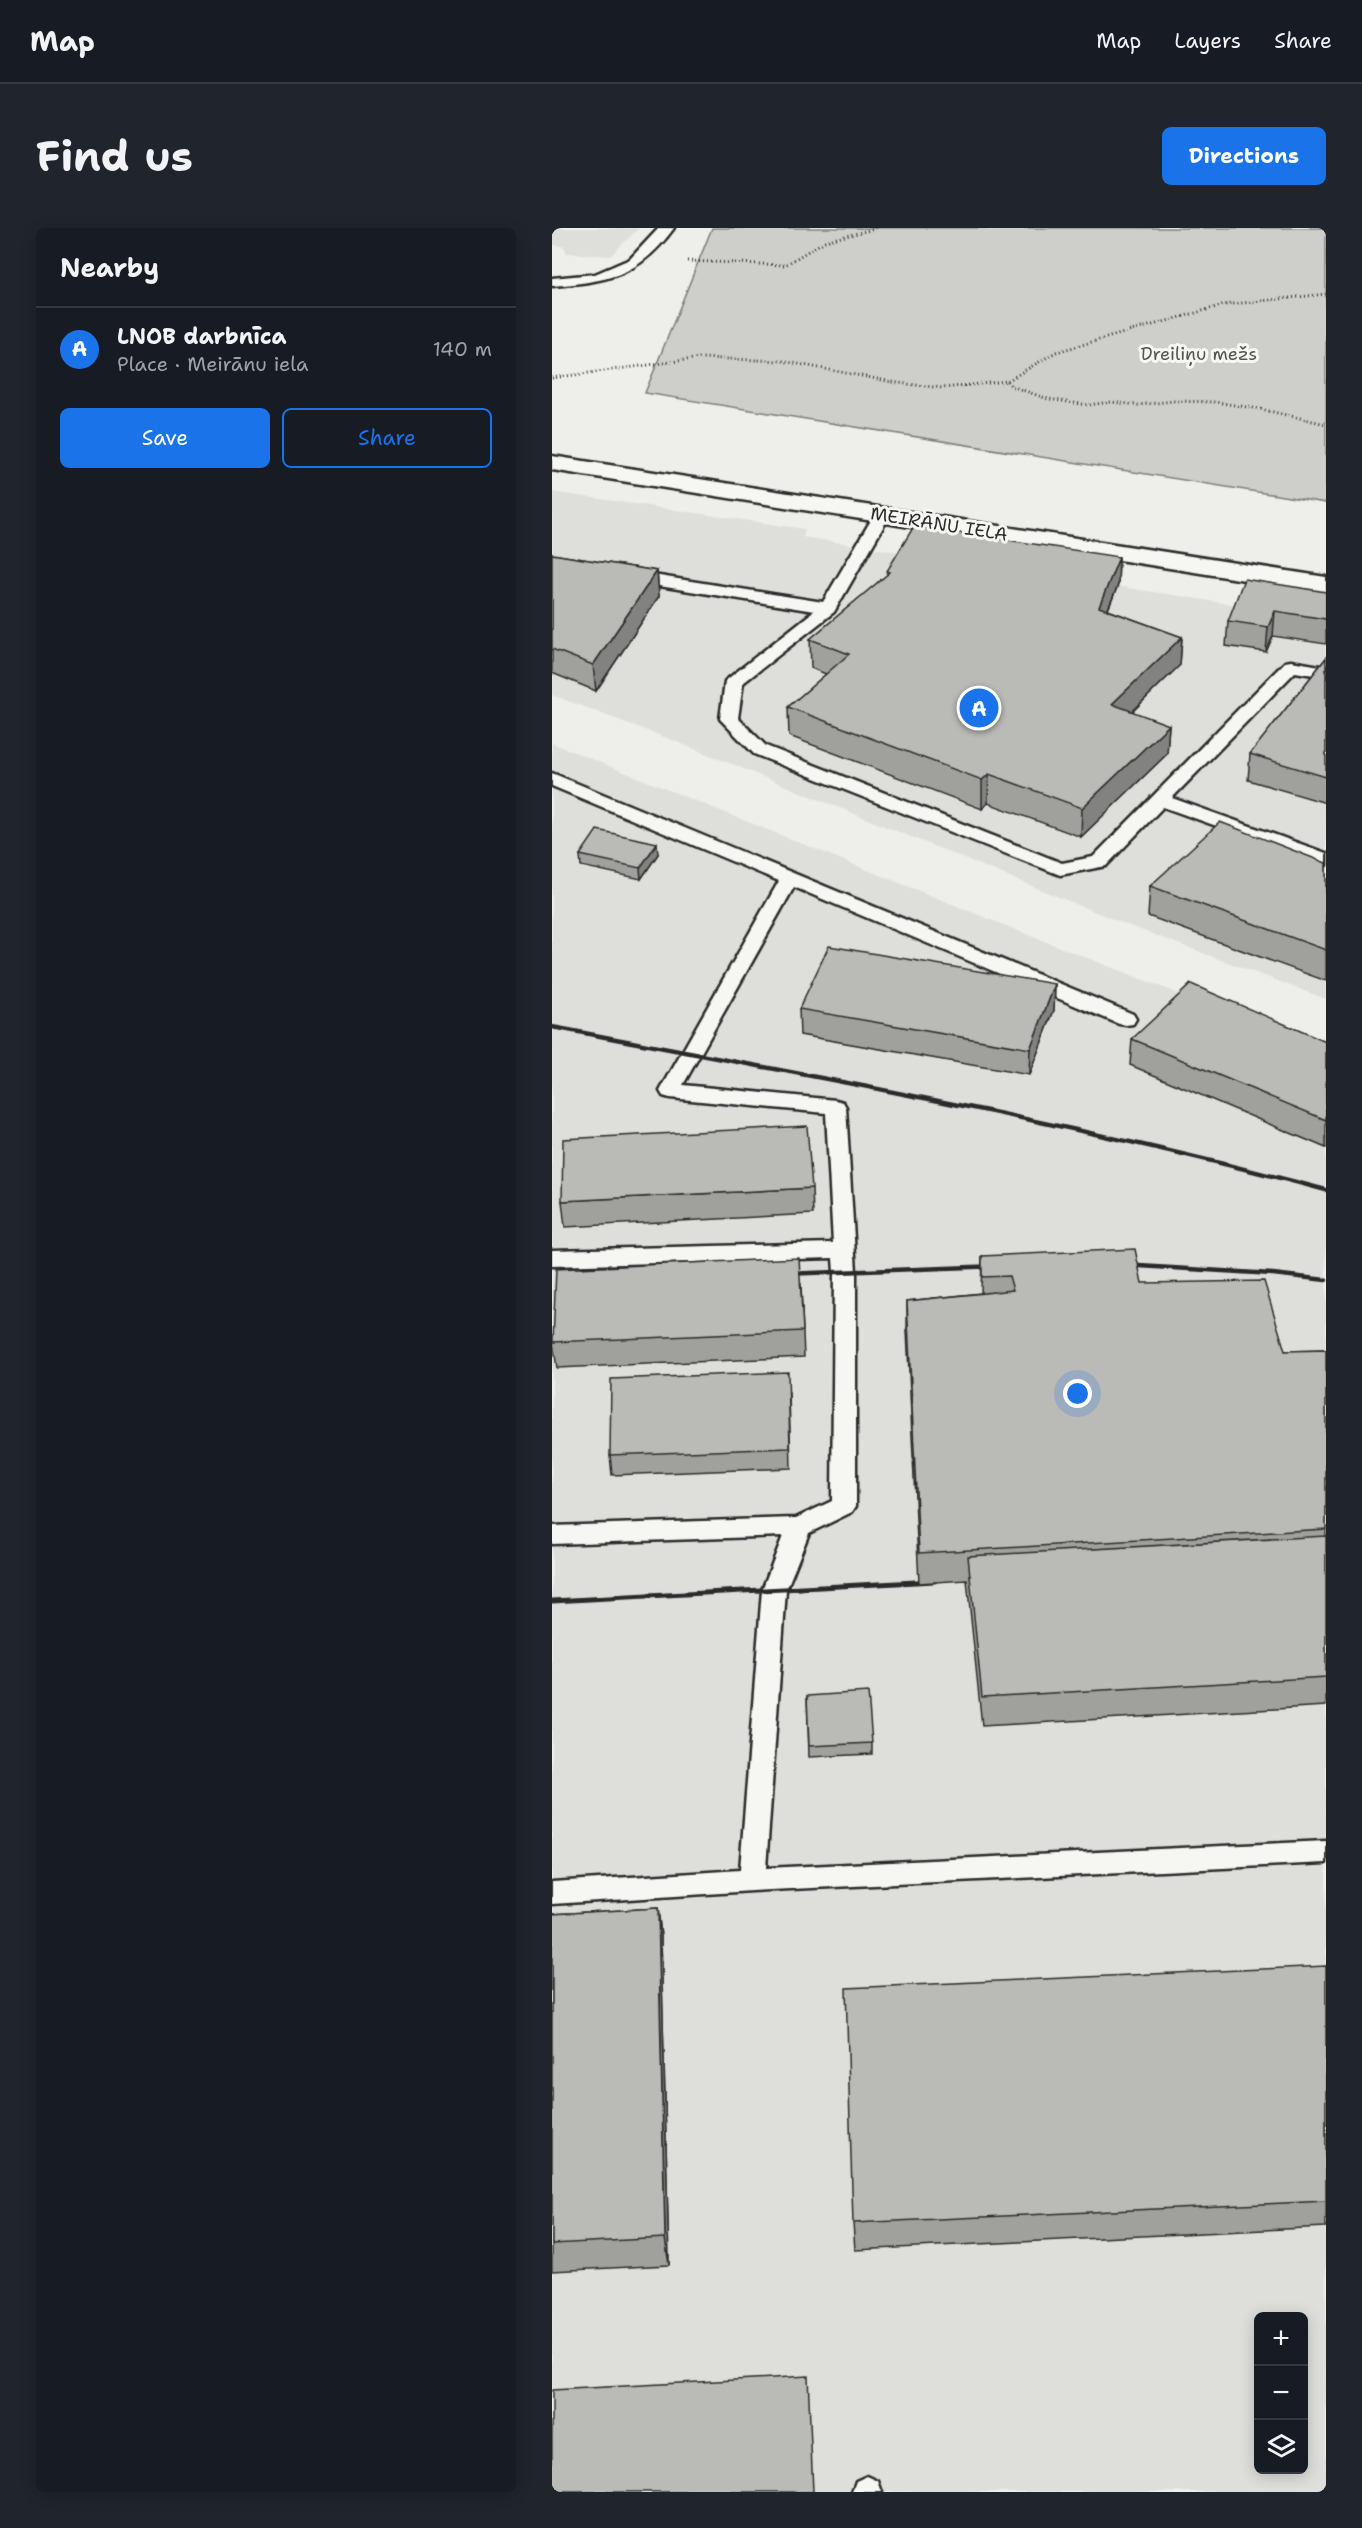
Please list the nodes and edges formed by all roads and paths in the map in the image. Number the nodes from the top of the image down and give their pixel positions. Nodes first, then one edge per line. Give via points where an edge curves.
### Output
1 (667, 228) edge
2 (878, 228) edge
3 (635, 262) junction
4 (552, 282) edge
5 (1326, 294) edge
6 (552, 378) edge
7 (1007, 381) junction
8 (1326, 424) edge
9 (552, 463) edge
10 (882, 515) junction
11 (610, 573) edge
12 (1326, 585) edge
13 (828, 608) junction
14 (1326, 672) edge
15 (552, 779) edge
16 (1160, 800) junction
17 (1326, 859) edge
18 (790, 878) junction
19 (1126, 1018) dead end
20 (843, 1250) junction
21 (552, 1258) edge
22 (800, 1527) junction
23 (552, 1535) edge
24 (1326, 1852) edge
25 (752, 1880) junction
26 (552, 1893) edge

1 - 3 lane
2 - 3 path via 825,241 785,265
3 - 4 lane via 598,278
5 - 7 path via 1213,309 1056,352
6 - 7 path via 700,358 783,361 942,388
7 - 8 path via 1048,399 1088,405 1215,402
9 - 10 street, MEIRĀNU IELA
10 - 12 street, MEIRĀNU IELA
10 - 13 lane
11 - 13 lane
13 - 16 lane via 734,681 729,719 760,750 1060,869 1099,862
14 - 16 lane via 1291,666
15 - 18 lane
16 - 17 lane
18 - 19 lane
18 - 20 lane via 670,1091 836,1107
20 - 21 lane
20 - 22 lane via 844,1506
22 - 23 lane
22 - 25 lane via 774,1590
24 - 25 lane
25 - 26 lane

